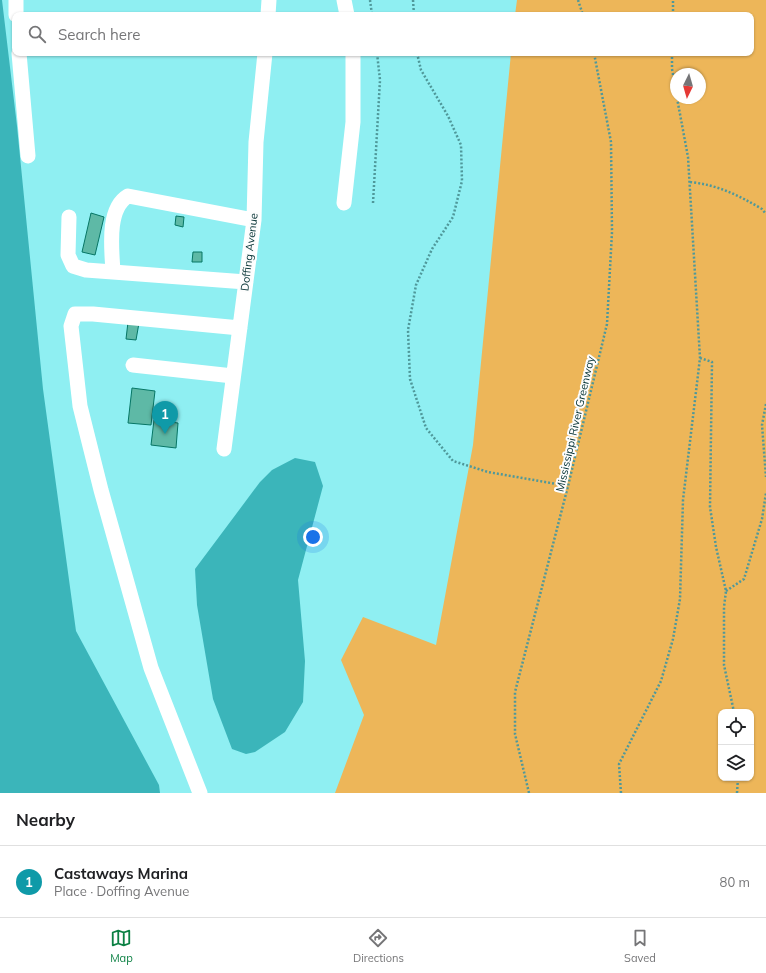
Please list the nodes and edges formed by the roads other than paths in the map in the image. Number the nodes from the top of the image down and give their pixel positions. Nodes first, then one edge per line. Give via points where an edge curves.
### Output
1 (16, 0) edge
2 (270, 0) edge
3 (344, 0) edge
4 (16, 12) edge
5 (268, 12) edge
6 (346, 12) edge
7 (19, 56) edge
8 (265, 56) edge
9 (353, 56) edge
10 (28, 156) dead end
11 (344, 203) dead end
12 (68, 217) dead end
13 (254, 220) junction
14 (113, 272) junction
15 (246, 282) junction
16 (240, 328) junction
17 (133, 365) dead end
18 (234, 376) junction
19 (224, 449) dead end
20 (200, 793) edge

1 - 4 street
2 - 5 street
3 - 6 street
7 - 10 street
8 - 13 street, Doffing Avenue via 256,142
9 - 11 street via 353,122
12 - 14 street via 68,255 73,266 86,270
13 - 14 street via 128,196 122,200 112,229
13 - 15 street, Doffing Avenue
14 - 15 street
15 - 16 street, Doffing Avenue
16 - 18 street, Doffing Avenue
16 - 20 street via 93,314 75,314 71,326 80,406 101,490 151,668
17 - 18 street
18 - 19 street, Doffing Avenue

